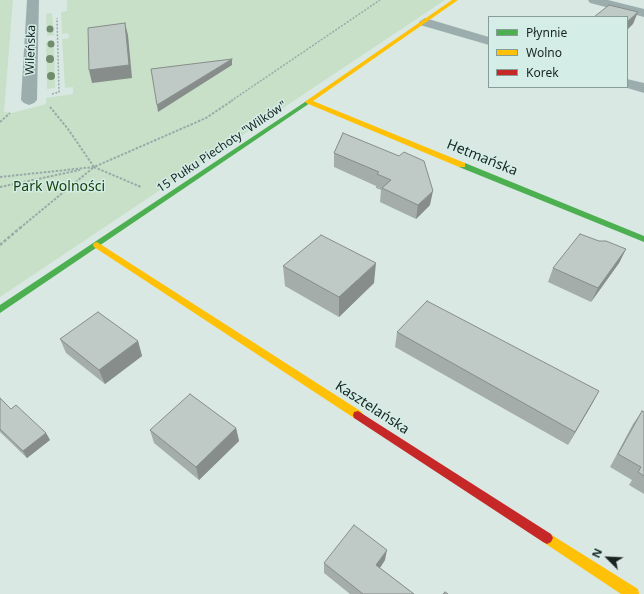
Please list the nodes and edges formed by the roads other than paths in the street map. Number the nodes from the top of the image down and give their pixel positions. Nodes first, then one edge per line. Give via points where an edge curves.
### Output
1 (33, 0) edge
2 (455, 0) edge
3 (594, 0) edge
4 (644, 13) edge
5 (425, 22) junction
6 (488, 41) edge
7 (628, 83) edge
8 (644, 88) edge
9 (29, 100) road end
10 (309, 102) junction
11 (644, 239) edge
12 (97, 245) junction
13 (0, 310) edge
14 (633, 594) edge

1 - 9 street, Wileńska
2 - 5 street, 15 Pułku Piechoty "Wilków"
3 - 4 street
5 - 6 street
5 - 10 street, 15 Pułku Piechoty "Wilków"
7 - 8 street
10 - 11 street, Hetmańska
10 - 12 street, 15 Pułku Piechoty "Wilków"
12 - 13 street, 15 Pułku Piechoty "Wilków"
12 - 14 street, Kasztelańska

